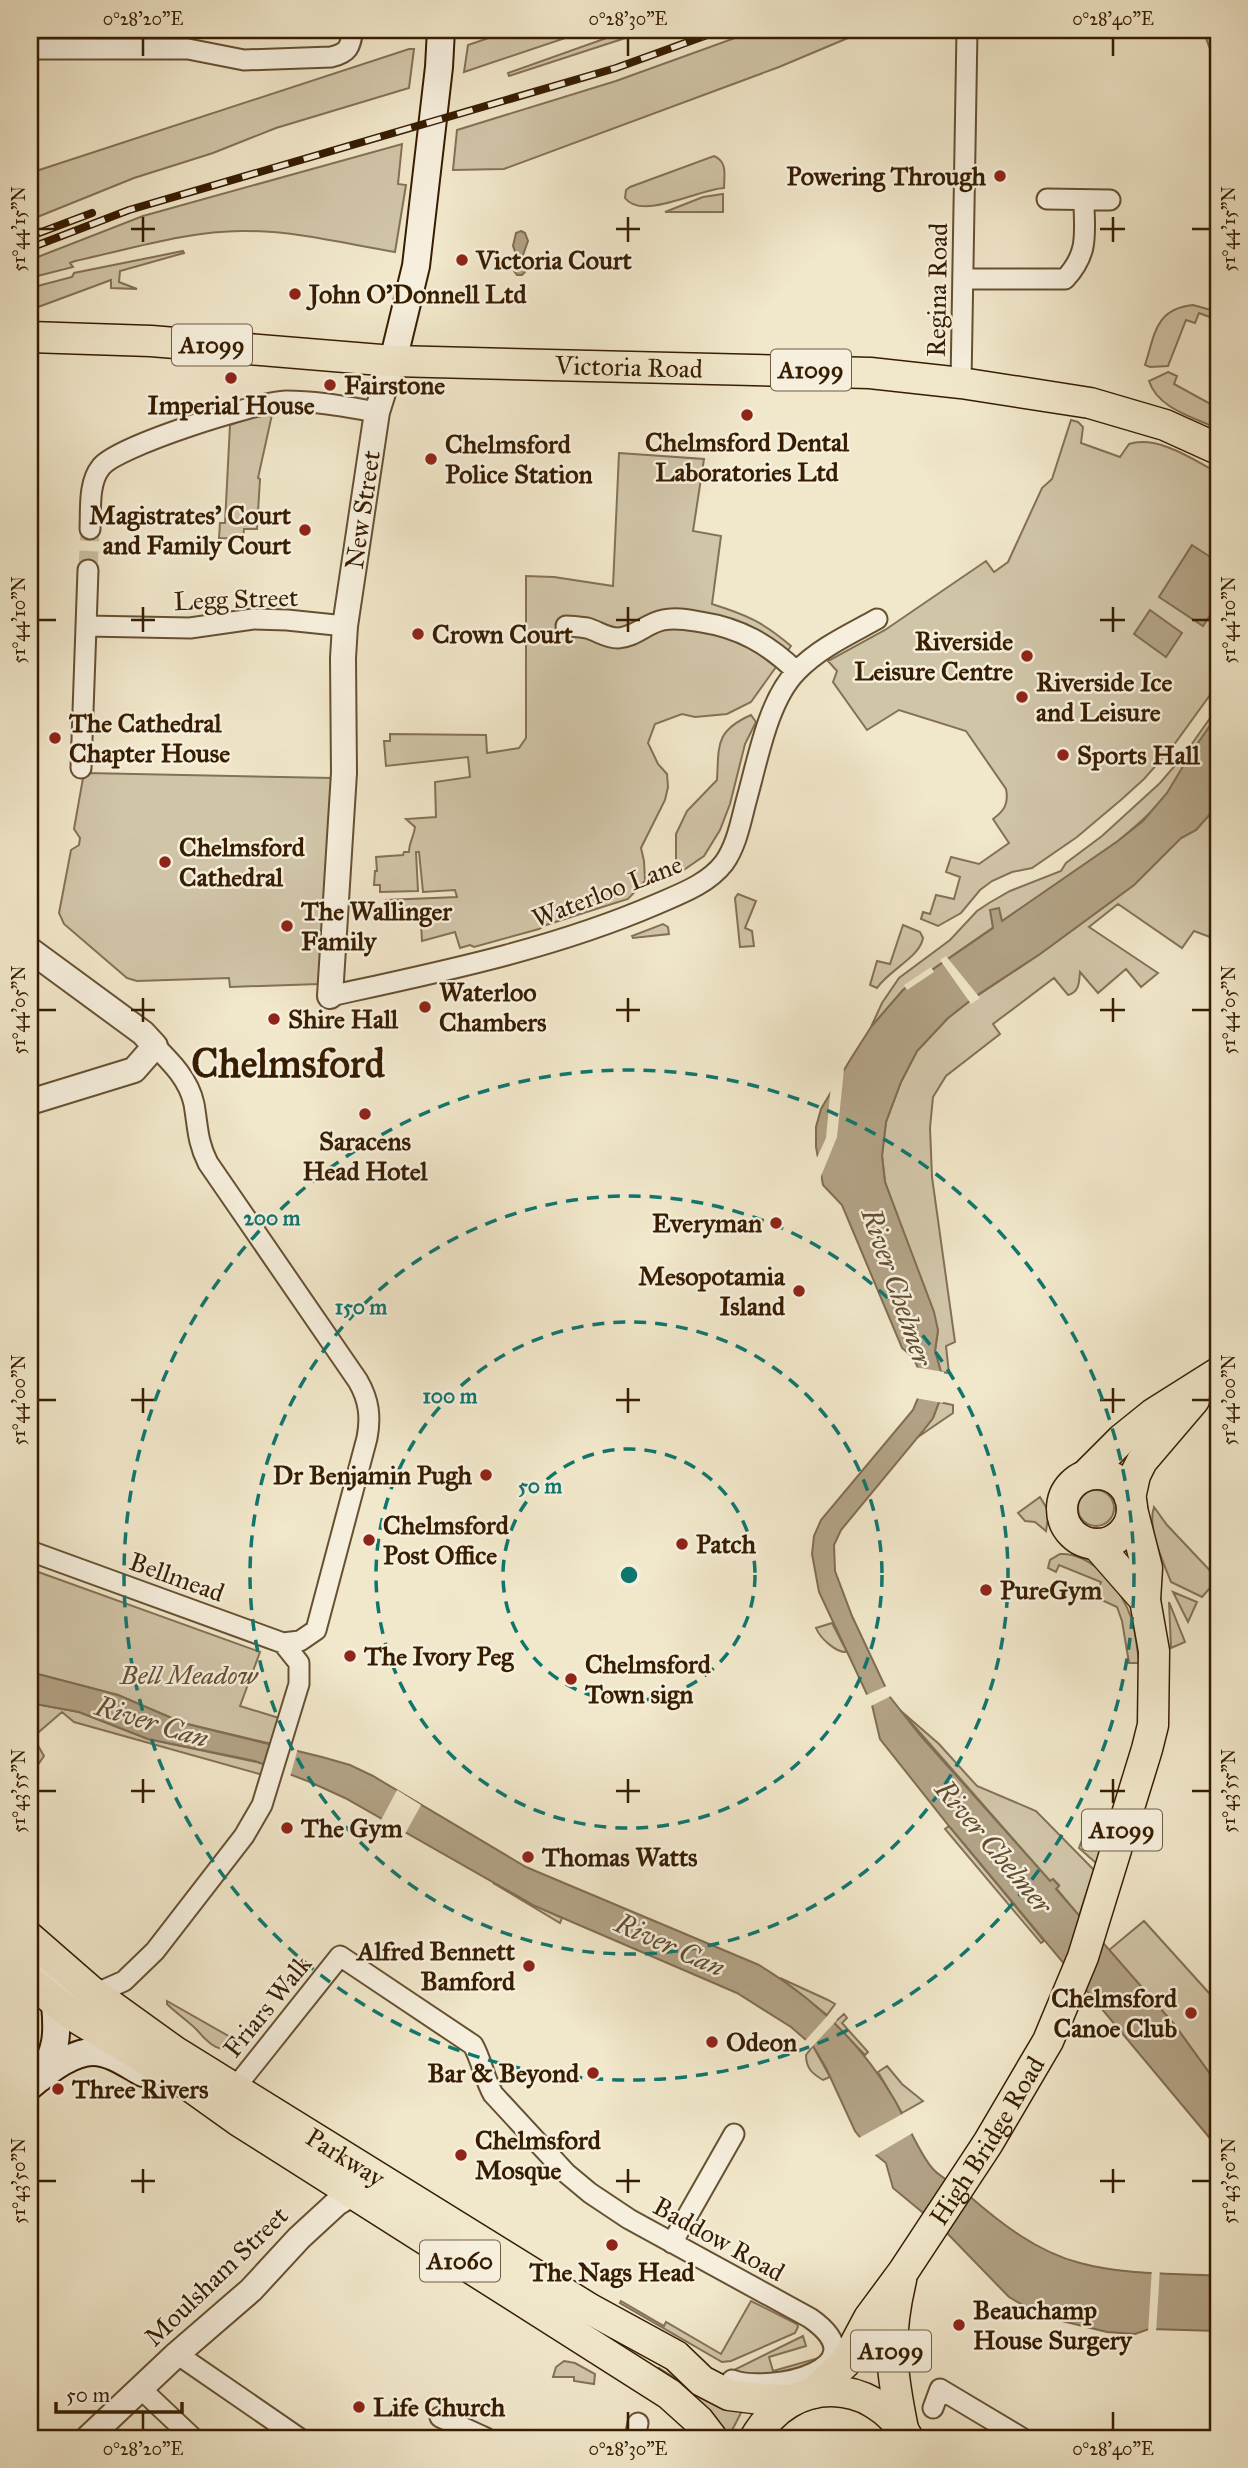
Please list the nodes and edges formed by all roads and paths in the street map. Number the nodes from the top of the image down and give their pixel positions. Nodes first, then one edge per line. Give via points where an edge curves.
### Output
1 (353, 30) edge
2 (441, 30) edge
3 (967, 30) edge
4 (30, 48) edge
5 (1047, 199) dead end
6 (1084, 200) junction
7 (1110, 200) dead end
8 (964, 279) junction
9 (30, 337) edge
10 (393, 360) junction
11 (961, 383) junction
12 (377, 412) junction
13 (1218, 449) edge
14 (90, 529) tunnel mouth
15 (88, 570) tunnel mouth
16 (877, 620) dead end
17 (86, 626) junction
18 (345, 626) junction
19 (566, 626) dead end
20 (796, 671) junction
21 (81, 768) dead end
22 (30, 950) edge
23 (330, 996) joint
24 (155, 1045) junction
25 (30, 1102) edge
26 (1217, 1374) edge
27 (1086, 1475) junction
28 (1131, 1504) junction
29 (1096, 1544) junction
30 (30, 1551) edge
31 (1147, 1605) junction
32 (283, 1643) junction
33 (30, 1938) edge
34 (340, 1956) joint
35 (30, 1958) edge
36 (30, 1982) edge
37 (92, 1992) junction
38 (55, 2004) junction
39 (88, 2026) junction
40 (63, 2050) junction
41 (35, 2082) edge
42 (234, 2089) junction
43 (239, 2122) junction
44 (734, 2134) dead end
45 (359, 2196) junction
46 (672, 2243) junction
47 (903, 2272) junction
48 (177, 2354) junction
49 (676, 2356) junction
50 (831, 2361) joint
51 (141, 2389) junction
52 (803, 2396) junction
53 (680, 2403) junction
54 (933, 2408) dead end
55 (440, 2417) dead end
56 (906, 2434) edge
57 (88, 2438) edge
58 (193, 2438) edge
59 (299, 2438) edge
60 (486, 2438) edge
61 (698, 2438) edge
62 (712, 2438) edge
63 (755, 2438) edge
64 (1021, 2438) edge

1 - 4 street via 351,44 331,57 244,60 188,49
2 - 10 main road, New Street via 416,266
3 - 8 street, Regina Road
5 - 6 street
6 - 7 street
6 - 8 street via 1084,246 1077,266 1065,279
8 - 11 street, Regina Road
9 - 10 main road, Victoria Road / A1099
10 - 11 main road, Victoria Road / A1099 via 830,371
10 - 12 street, New Street
11 - 13 main road, Victoria Road / A1099 via 1122,411
12 - 14 street via 335,404 274,402 208,419 117,455 102,465 94,479
12 - 18 street, New Street
15 - 17 street
16 - 20 street, Waterloo Lane via 828,646
17 - 18 street, Legg Street via 190,628 253,620
17 - 21 street
18 - 23 street, New Street via 344,773
19 - 20 street via 620,638 667,619 716,624 758,640
20 - 23 street, Waterloo Lane via 773,710 734,845 726,861 702,882 575,935
22 - 24 street
24 - 25 street via 134,1070
24 - 32 street via 177,1069 191,1094 198,1141 208,1163 366,1397 367,1438 316,1630 300,1641
26 - 27 main road via 1153,1414
26 - 28 main road via 1142,1461
27 - 28 main road via 1108,1476 1125,1489
27 - 29 main road via 1064,1497 1063,1519 1076,1536
28 - 29 main road via 1130,1520 1117,1537
28 - 31 main road, High Bridge Road / A1099 via 1147,1568
29 - 31 main road
30 - 32 street, Bellmead
31 - 47 main road, High Bridge Road / A1099 via 1154,1651 1153,1726 1083,1957 1048,2041 1015,2099
32 - 37 street via 299,1663 299,1684 262,1805 244,1836 155,1951 124,1981
33 - 37 main road, Parkway / A1060
34 - 42 street, Friars Walk
34 - 46 street, Baddow Road via 474,2045 493,2094 566,2173 629,2219
35 - 39 main road via 81,2005
36 - 38 main road, Parkway / A1060
37 - 42 main road, Parkway / A1060
38 - 39 main road, Parkway / A1060
38 - 40 main road
39 - 40 main road via 85,2042
39 - 43 main road, Parkway / A1060 via 190,2086
40 - 41 main road
40 - 43 main road, Parkway via 106,2054
42 - 49 main road, Parkway / A1060 via 590,2309
43 - 45 main road, Parkway / A1060
44 - 46 street
45 - 48 street, Moulsham Street via 337,2203 251,2290
45 - 53 main road, Parkway / A1060
46 - 50 street, Baddow Road via 820,2325 832,2342
47 - 52 main road, High Bridge Road / A1099 via 869,2318 845,2363
47 - 56 main road, High Bridge Road / A1099 via 891,2352
48 - 51 street, Moulsham Street
48 - 59 street
49 - 50 street, Parkway via 741,2383 810,2376
49 - 52 main road, Parkway / A1060 via 702,2381 729,2395 761,2399
51 - 57 street, Moulsham Street
51 - 58 street
52 - 56 main road, A1060 via 852,2393 875,2403
52 - 63 main road, High Bridge Road via 767,2420
53 - 61 street
53 - 62 main road, Parkway / A1060
54 - 64 street via 940,2389
55 - 60 street

